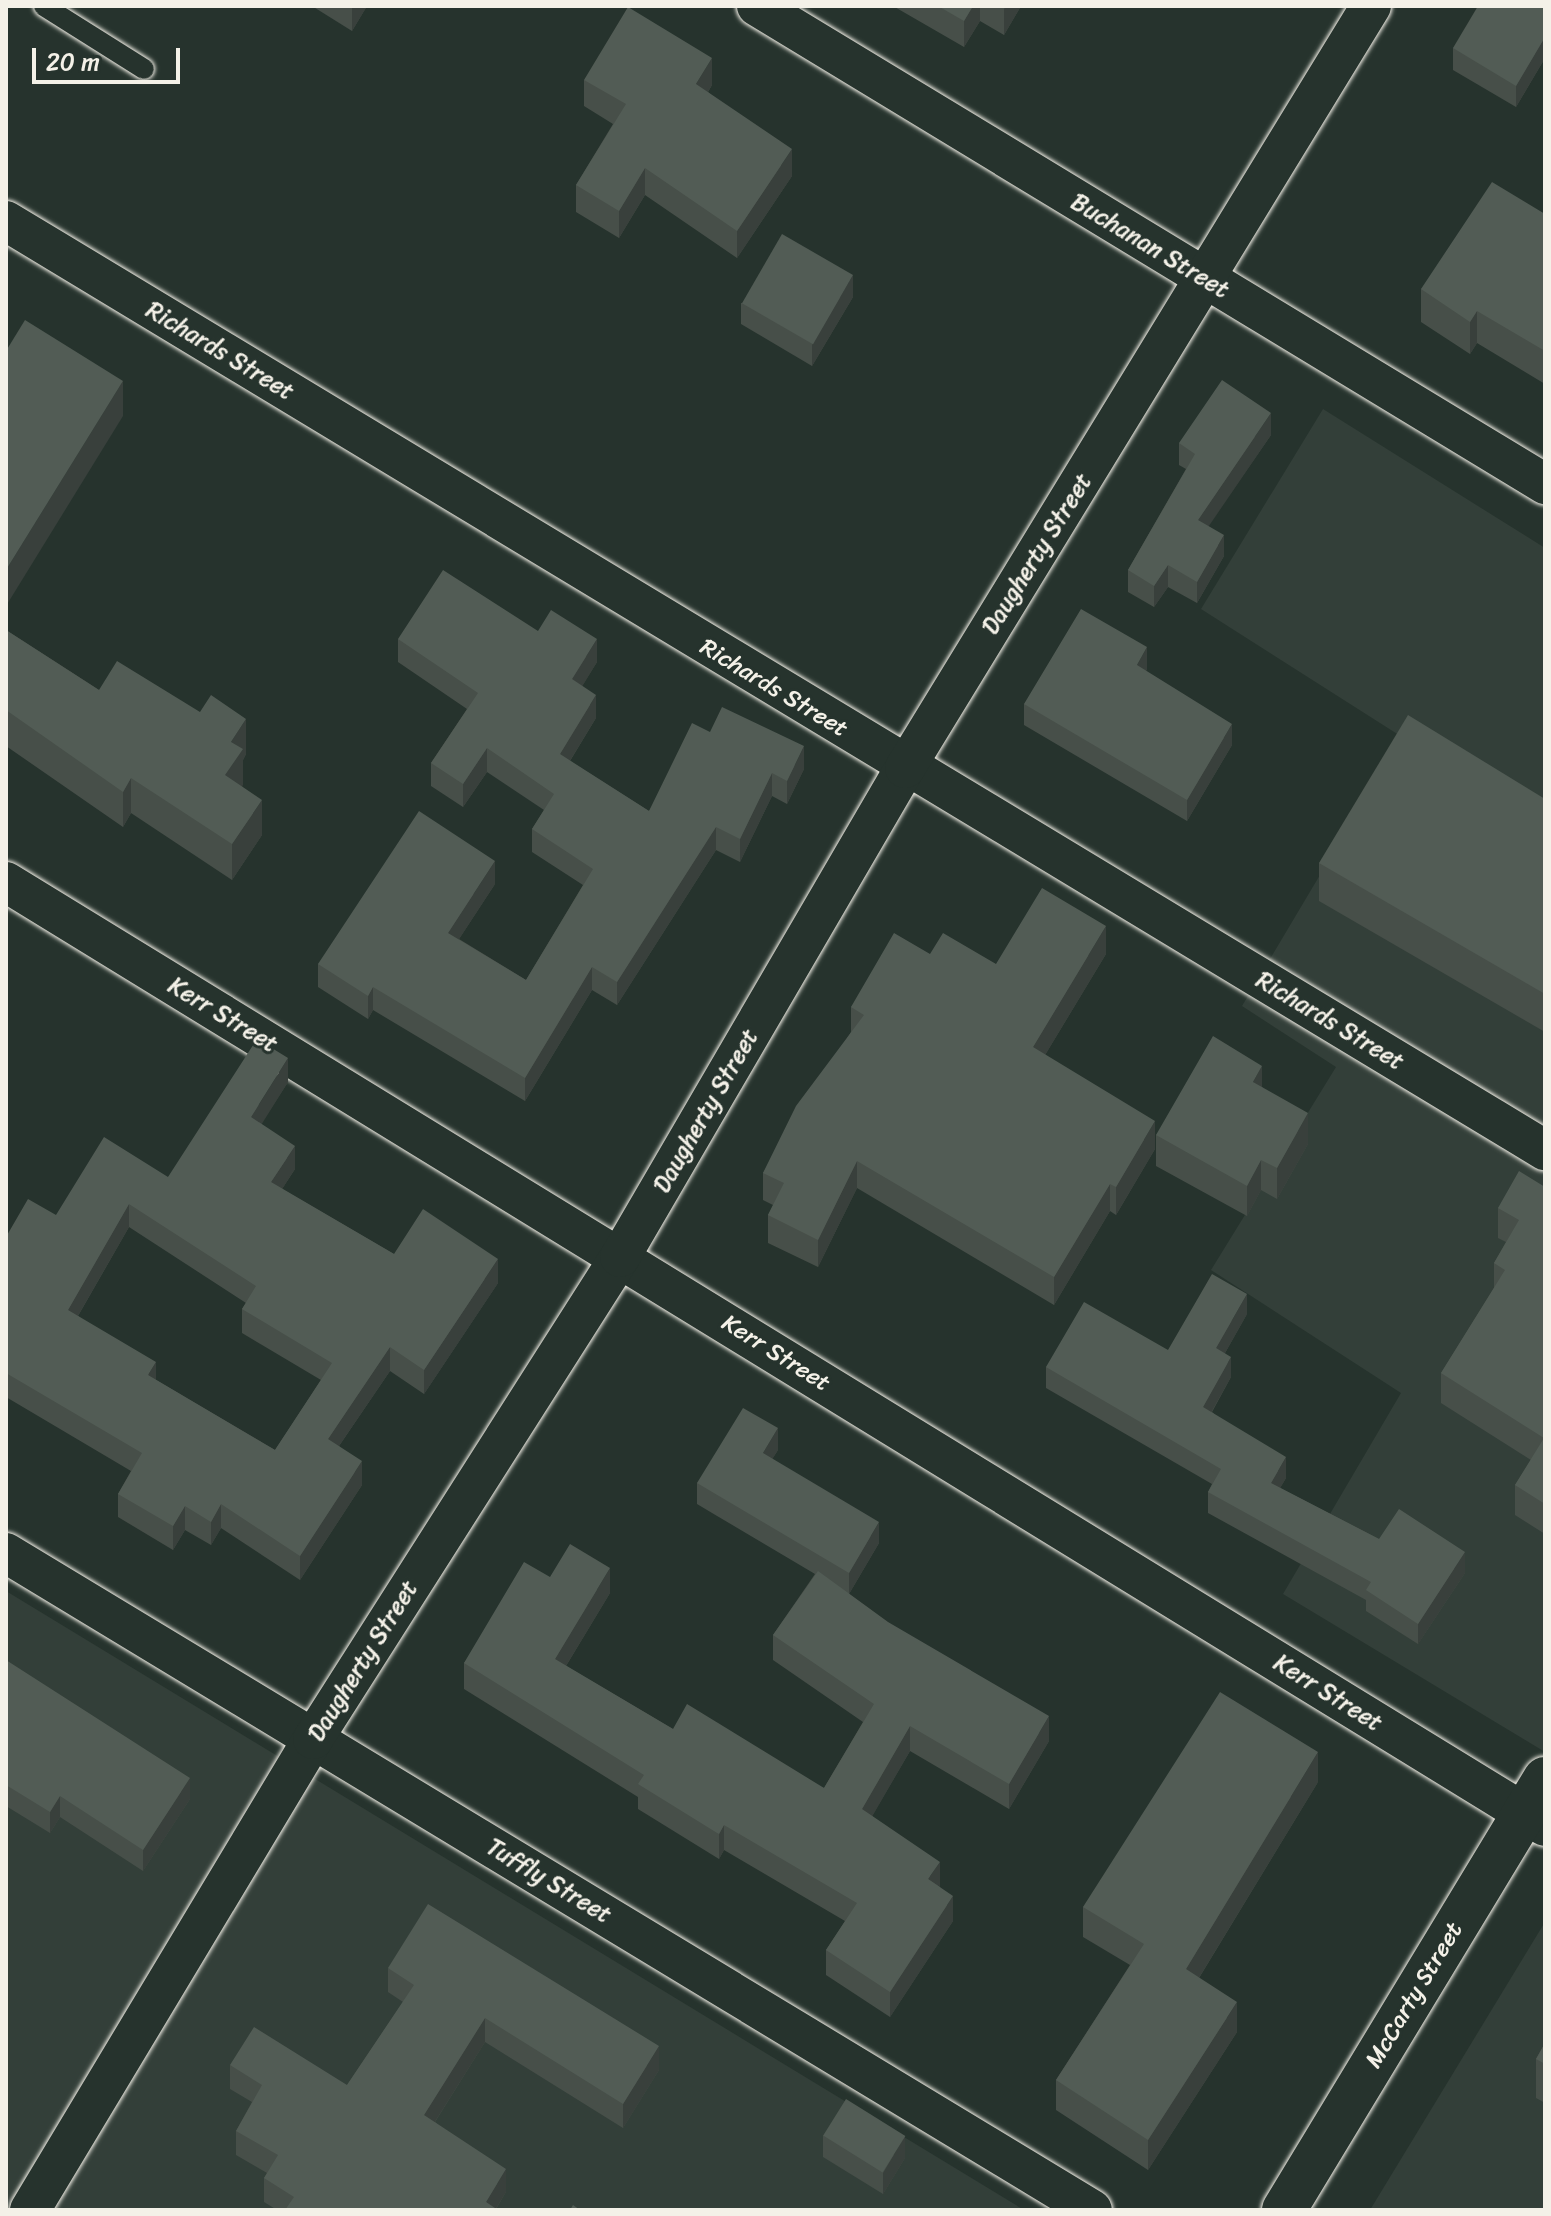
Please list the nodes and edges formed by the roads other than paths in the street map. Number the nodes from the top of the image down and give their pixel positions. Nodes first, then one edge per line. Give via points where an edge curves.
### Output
1 (44, 6) edge
2 (757, 6) edge
3 (1371, 6) edge
4 (144, 69) dead end
5 (6, 221) edge
6 (1207, 280) junction
7 (1545, 484) edge
8 (905, 768) junction
9 (6, 882) edge
10 (1545, 1150) edge
11 (620, 1257) junction
12 (6, 1553) edge
13 (313, 1739) junction
14 (1538, 1806) edge
15 (30, 2210) edge
16 (1092, 2210) edge
17 (1284, 2210) edge

1 - 4 lane
2 - 6 street, Buchanan Street
3 - 6 street, Daugherty Street
5 - 8 street, Richards Street
6 - 7 street, Buchanan Street
6 - 8 street, Daugherty Street
8 - 10 street, Richards Street
8 - 11 street, Daugherty Street
9 - 11 street, Kerr Street
11 - 13 street, Daugherty Street
11 - 14 street, Kerr Street
12 - 13 street, Tuffly Street
13 - 15 street, Daugherty Street
13 - 16 street, Tuffly Street
14 - 17 main road, McCarty Street

